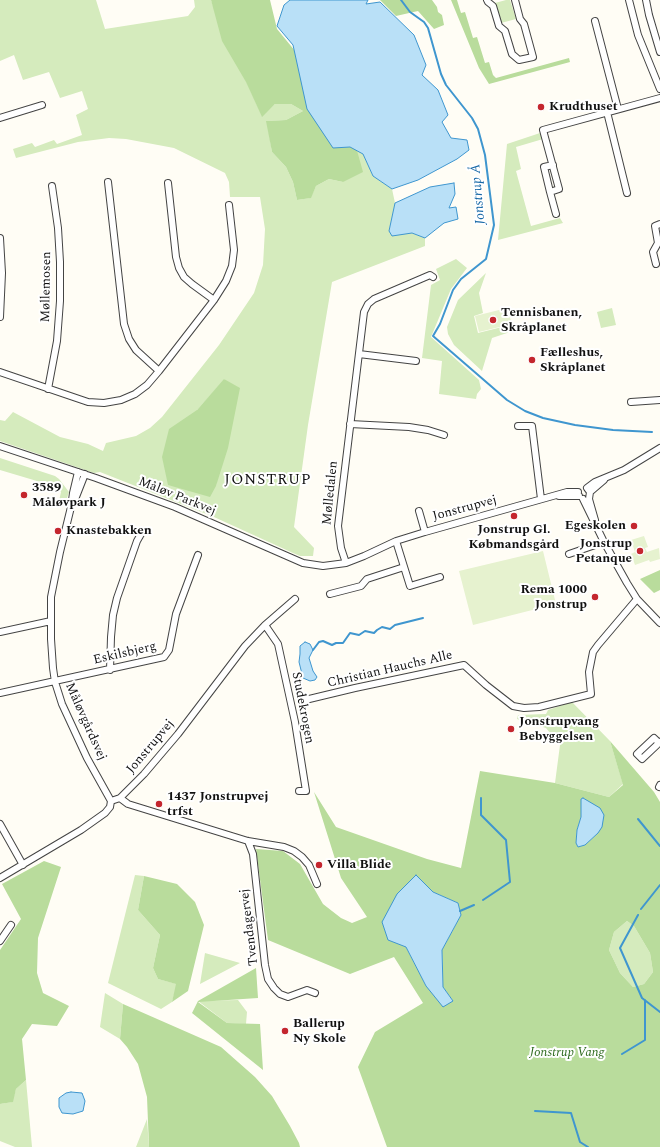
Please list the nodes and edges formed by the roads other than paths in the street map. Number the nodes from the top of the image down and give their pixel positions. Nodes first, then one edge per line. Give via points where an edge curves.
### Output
1 (487, 0) edge
2 (515, 0) edge
3 (629, 0) edge
4 (646, 0) edge
5 (594, 21) dead end
6 (660, 52) edge
7 (660, 89) edge
8 (660, 98) edge
9 (42, 105) dead end
10 (618, 109) junction
11 (607, 112) junction
12 (0, 118) edge
13 (553, 165) junction
14 (108, 182) dead end
15 (168, 183) dead end
16 (52, 186) dead end
17 (550, 192) junction
18 (627, 193) dead end
19 (228, 205) dead end
20 (556, 214) dead end
21 (660, 224) edge
22 (0, 238) edge
23 (656, 264) dead end
24 (433, 277) dead end
25 (214, 300) junction
26 (0, 317) edge
27 (359, 354) junction
28 (416, 361) dead end
29 (160, 371) junction
30 (0, 372) edge
31 (48, 389) junction
32 (660, 400) edge
33 (631, 402) dead end
34 (350, 424) junction
35 (518, 426) dead end
36 (444, 435) dead end
37 (0, 446) edge
38 (660, 448) edge
39 (78, 472) junction
40 (85, 474) junction
41 (584, 494) junction
42 (541, 500) junction
43 (71, 507) junction
44 (419, 511) dead end
45 (425, 532) junction
46 (141, 534) dead end
47 (396, 541) junction
48 (604, 542) junction
49 (569, 554) dead end
50 (198, 555) dead end
51 (346, 563) junction
52 (404, 567) junction
53 (440, 577) dead end
54 (330, 594) dead end
55 (295, 599) dead end
56 (637, 599) junction
57 (51, 621) junction
58 (660, 623) edge
59 (265, 625) junction
60 (0, 632) edge
61 (110, 670) junction
62 (55, 682) junction
63 (0, 693) edge
64 (305, 700) dead end
65 (299, 791) dead end
66 (120, 798) junction
67 (111, 801) junction
68 (0, 824) edge
69 (248, 841) junction
70 (23, 865) junction
71 (0, 878) edge
72 (317, 884) dead end
73 (11, 925) dead end
74 (0, 941) edge
75 (315, 993) dead end

1 - 2 street via 493,6 500,26 505,31 512,54 520,60 533,57
3 - 7 street via 638,35
4 - 6 street
5 - 10 street
8 - 10 street
9 - 12 street
10 - 11 street
11 - 13 street via 543,130
11 - 18 street
13 - 17 street via 559,189
13 - 17 street via 544,167
14 - 29 street via 124,324 128,339 136,350
15 - 25 street via 179,268 184,277
16 - 31 street, Møllemosen via 58,228 60,301 57,341
17 - 20 street
19 - 25 street via 234,250 232,266
21 - 23 street via 655,226 658,242 653,252
22 - 26 street
24 - 27 street, Mølledalen via 430,275 368,304 364,312
25 - 29 street
27 - 28 street
27 - 34 street, Mølledalen
29 - 31 street via 136,394 104,403 88,402
30 - 31 street
32 - 33 street
34 - 36 street via 409,427
34 - 51 street, Mølledalen via 338,526
35 - 42 street via 532,426
37 - 39 street, Måløv Parkvej
38 - 41 street, Jonstrupvej via 624,470 595,482
39 - 40 street, Måløv Parkvej
39 - 43 street, Måløvgårdsvej
40 - 43 street, Måløvgårdsvej
40 - 51 street, Måløv Parkvej via 175,507 303,563 323,566
41 - 42 street, Jonstrupvej via 567,492
41 - 48 street
42 - 45 street, Jonstrupvej
43 - 57 street, Måløvgårdsvej via 54,579
44 - 45 street
45 - 47 street, Jonstrupvej
46 - 61 street via 117,598 111,630
47 - 51 street, Jonstrupvej
47 - 52 street
48 - 49 street
48 - 56 street
50 - 61 street, Eskilsbjerg via 176,614 169,650 164,657
52 - 53 street via 410,586
52 - 54 street via 367,579 361,586
55 - 59 street, Jonstrupvej
56 - 58 street
56 - 64 street, Christian Hauchs Alle via 593,652 589,672 591,694 539,707 513,706 464,665
57 - 60 street
57 - 62 street, Måløvgårdsvej
59 - 65 street, Studekrogen via 278,644 295,722 306,791
59 - 66 street, Jonstrupvej via 245,646 178,734
61 - 62 street, Eskilsbjerg
62 - 63 street, Eskilsbjerg
62 - 67 street, Måløvgårdsvej via 74,731
66 - 67 street, Jonstrupvej
66 - 69 street via 128,804
67 - 70 street via 105,813
68 - 70 street
69 - 72 street via 294,851 309,865
69 - 75 street, Tvendagervej via 253,854 268,979 280,994 288,997 308,990
70 - 71 street
73 - 74 street

